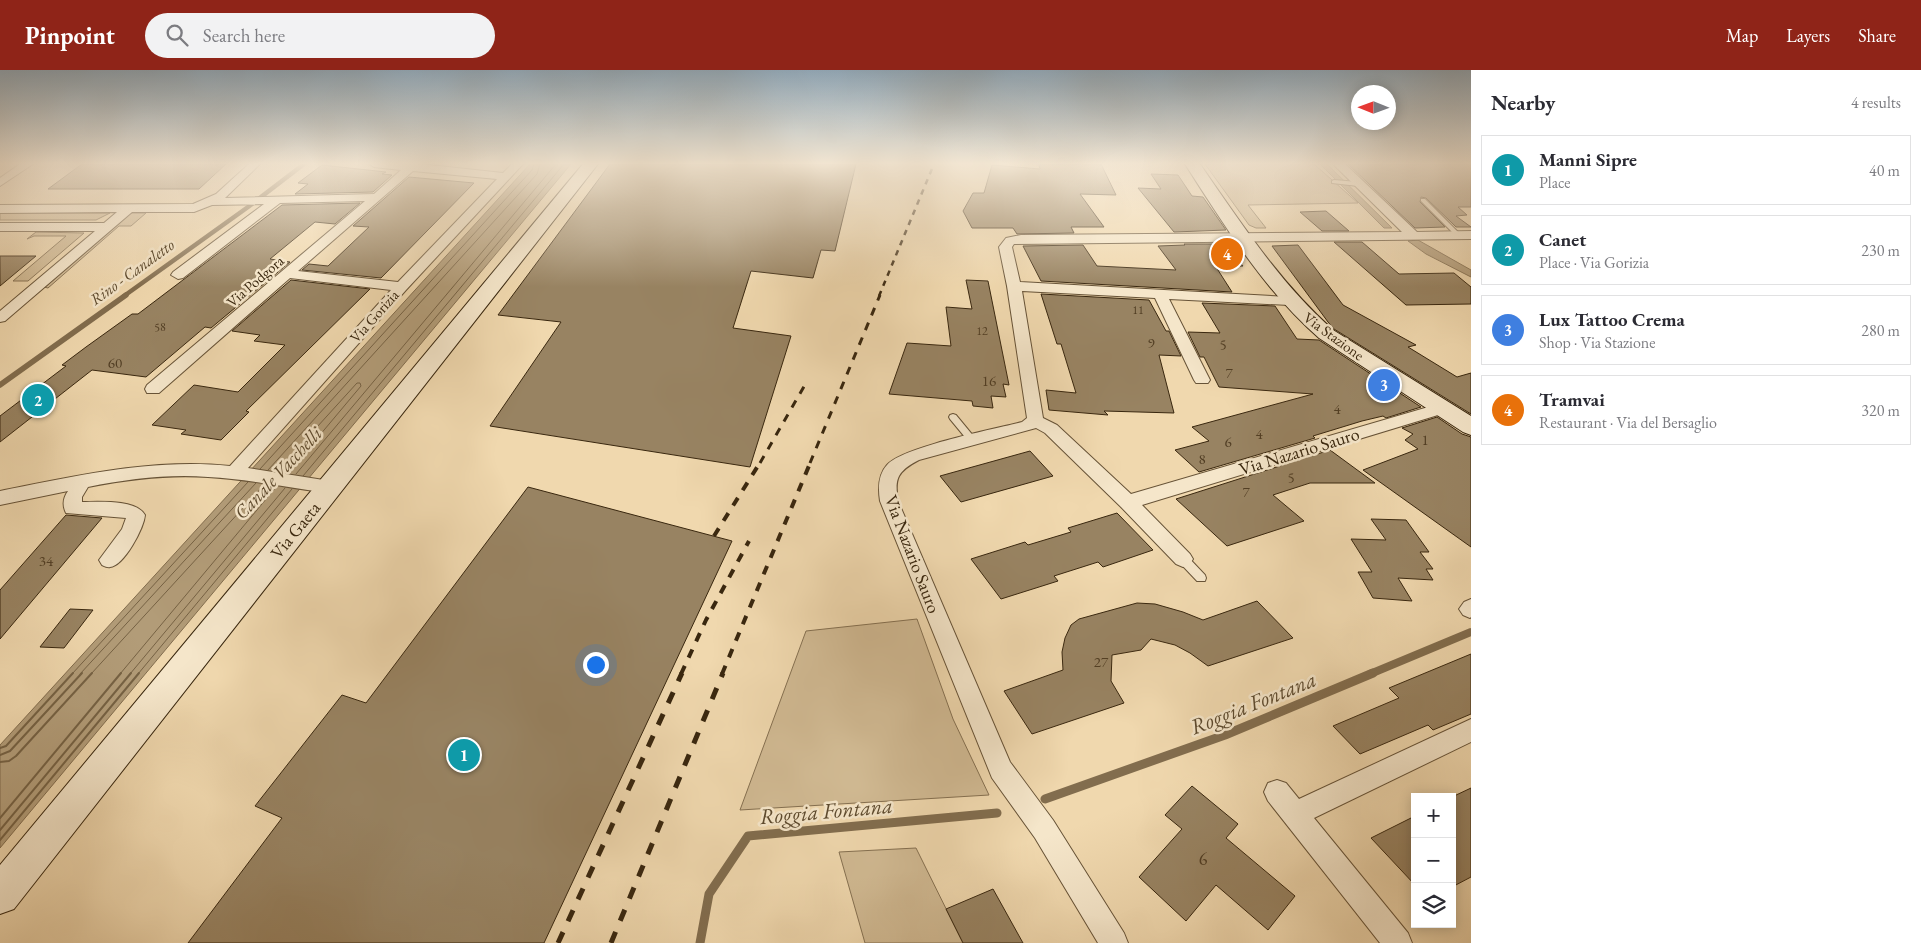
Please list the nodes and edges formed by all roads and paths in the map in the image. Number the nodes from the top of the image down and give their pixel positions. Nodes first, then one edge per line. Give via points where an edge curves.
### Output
1 (205, 205) edge
2 (271, 205) edge
3 (368, 205) edge
4 (480, 205) edge
5 (555, 205) edge
6 (1220, 205) edge
7 (1380, 205) edge
8 (1429, 205) edge
9 (0, 209) edge
10 (128, 209) junction
11 (0, 227) edge
12 (106, 227) junction
13 (1465, 235) edge
14 (1242, 236) junction
15 (1414, 236) junction
16 (178, 274) dead end
17 (287, 274) junction
18 (1014, 286) junction
19 (401, 287) junction
20 (1160, 294) junction
21 (1289, 301) junction
22 (0, 318) edge
23 (1202, 380) dead end
24 (153, 389) dead end
25 (1442, 408) junction
26 (953, 417) dead end
27 (1035, 420) junction
28 (1471, 427) edge
29 (972, 440) junction
30 (241, 474) junction
31 (82, 482) junction
32 (317, 485) junction
33 (0, 498) edge
34 (1128, 502) junction
35 (1183, 559) joint
36 (108, 560) dead end
37 (1201, 578) dead end
38 (1471, 730) edge
39 (1278, 792) dead end
40 (1296, 814) junction
41 (0, 895) edge
42 (1114, 943) edge
43 (1398, 943) edge

1 - 10 street via 194,208
2 - 16 street
3 - 17 street, Via Podgora
4 - 19 street, Via Gorizia
5 - 32 main road, Via Gaeta
6 - 14 main road, Via Stazione
7 - 15 street
8 - 13 lane
9 - 10 street
10 - 12 street
11 - 12 street
12 - 22 street
13 - 15 street
14 - 15 street
14 - 18 street via 1010,241 1005,247
14 - 21 main road, Via Stazione
17 - 19 street
17 - 24 street, Via Podgora
18 - 20 street
18 - 27 street
19 - 30 street, Via Gorizia
20 - 21 street
20 - 23 street
21 - 25 main road, Via Stazione via 1326,334
25 - 28 main road, Via Stazione
25 - 34 street, Via Nazario Sauro
26 - 29 lane
27 - 29 street, Via Nazario Sauro via 1028,426
27 - 34 street via 1051,429
29 - 42 street, Via Nazario Sauro via 900,462 887,479 890,501 1001,770 1044,829
30 - 31 street via 189,470
30 - 32 street
31 - 33 street
31 - 36 street via 72,508 124,510 136,515 136,524
32 - 41 main road, Via Gaeta
34 - 35 street
35 - 37 lane
38 - 40 street
39 - 40 street
40 - 43 street

